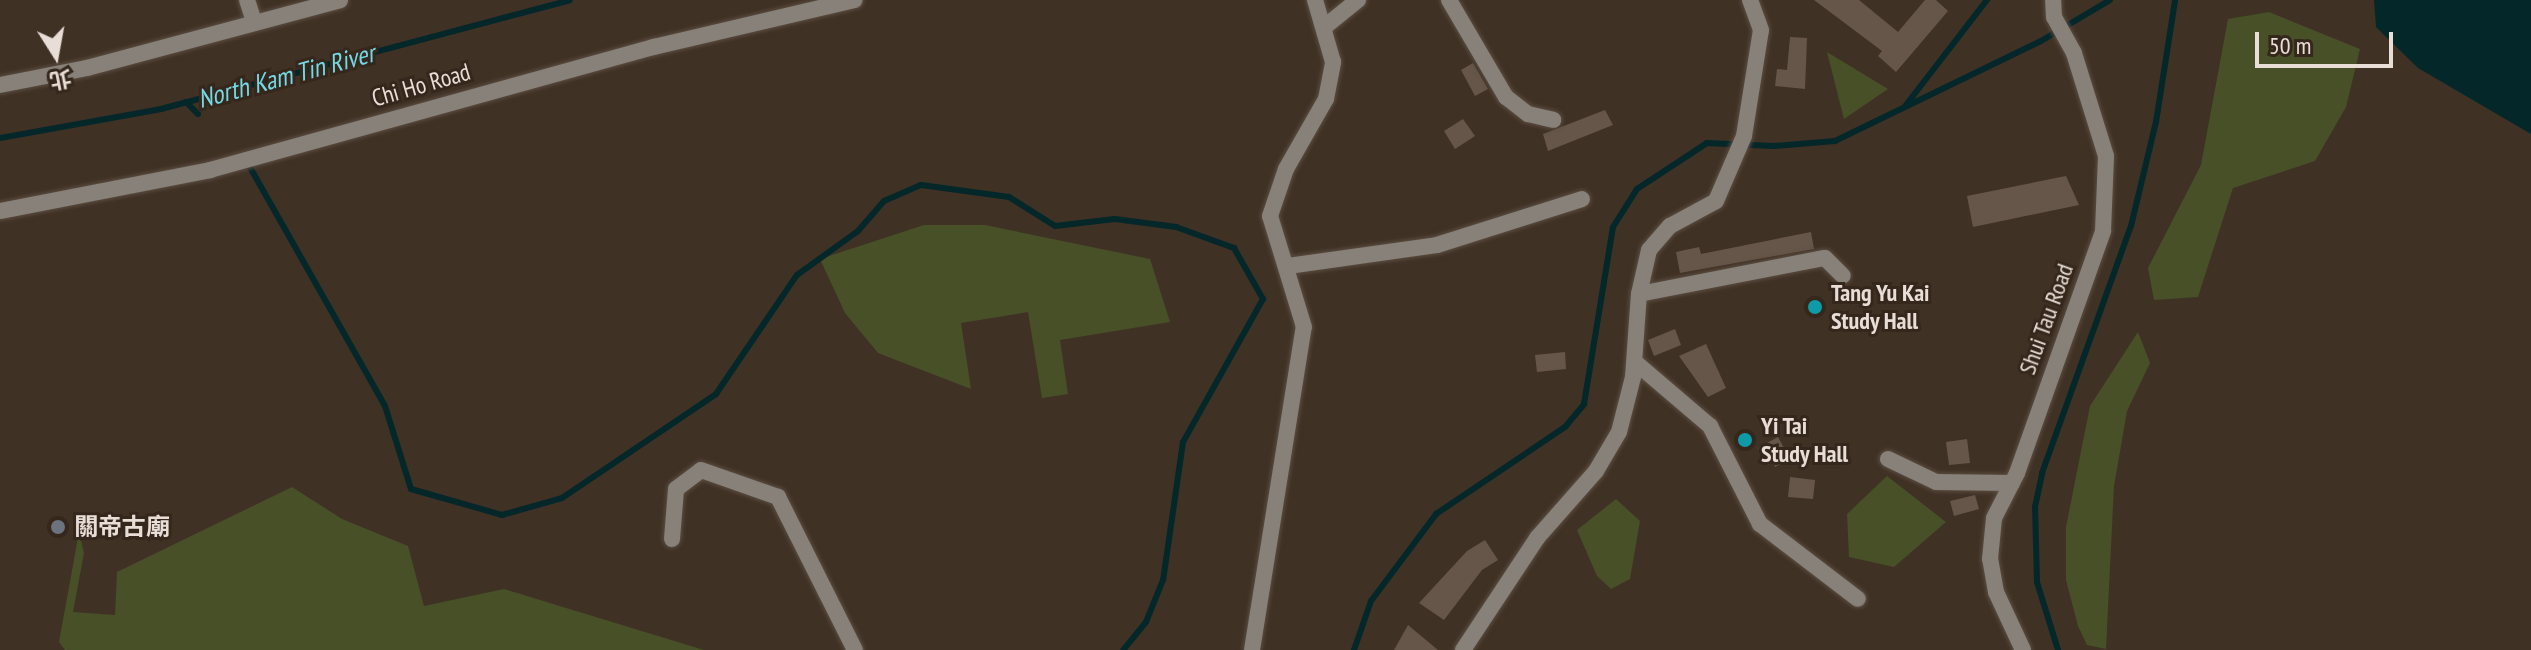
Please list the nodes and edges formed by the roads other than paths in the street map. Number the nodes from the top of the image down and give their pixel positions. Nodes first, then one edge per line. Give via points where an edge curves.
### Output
1 (247, 0) edge
2 (340, 0) edge
3 (855, 0) edge
4 (1315, 0) edge
5 (1358, 0) edge
6 (1449, 0) edge
7 (1750, 0) edge
8 (2054, 8) edge
9 (254, 22) junction
10 (1327, 25) junction
11 (0, 85) edge
12 (1553, 120) dead end
13 (1582, 199) dead end
14 (0, 211) edge
15 (1288, 266) junction
16 (1843, 276) dead end
17 (1639, 294) junction
18 (1635, 362) junction
19 (1888, 459) dead end
20 (2012, 483) junction
21 (672, 539) dead end
22 (1858, 599) dead end
23 (855, 650) edge
24 (1252, 650) edge
25 (1463, 650) edge
26 (2023, 650) edge

1 - 9 street
2 - 9 street
3 - 14 street, Chi Ho Road via 640,51 210,170
4 - 10 street
5 - 10 street
6 - 12 street via 1506,97 1528,114
7 - 17 street via 1761,30 1744,136 1729,176 1716,201 1670,226 1654,242
8 - 20 street, Shui Tau Road via 2106,156 2103,231
9 - 11 street via 87,68
10 - 15 street via 1333,62 1326,99 1274,195 1270,216
13 - 15 street via 1437,245
15 - 24 street via 1304,327
16 - 17 street via 1825,258
17 - 18 street
18 - 22 street via 1710,426 1760,524
18 - 25 street via 1622,422 1609,452 1537,538
19 - 20 street via 1936,482
20 - 26 street, Shui Tau Road via 1994,518 1990,559 1996,592
21 - 23 street via 676,489 701,470 778,497

